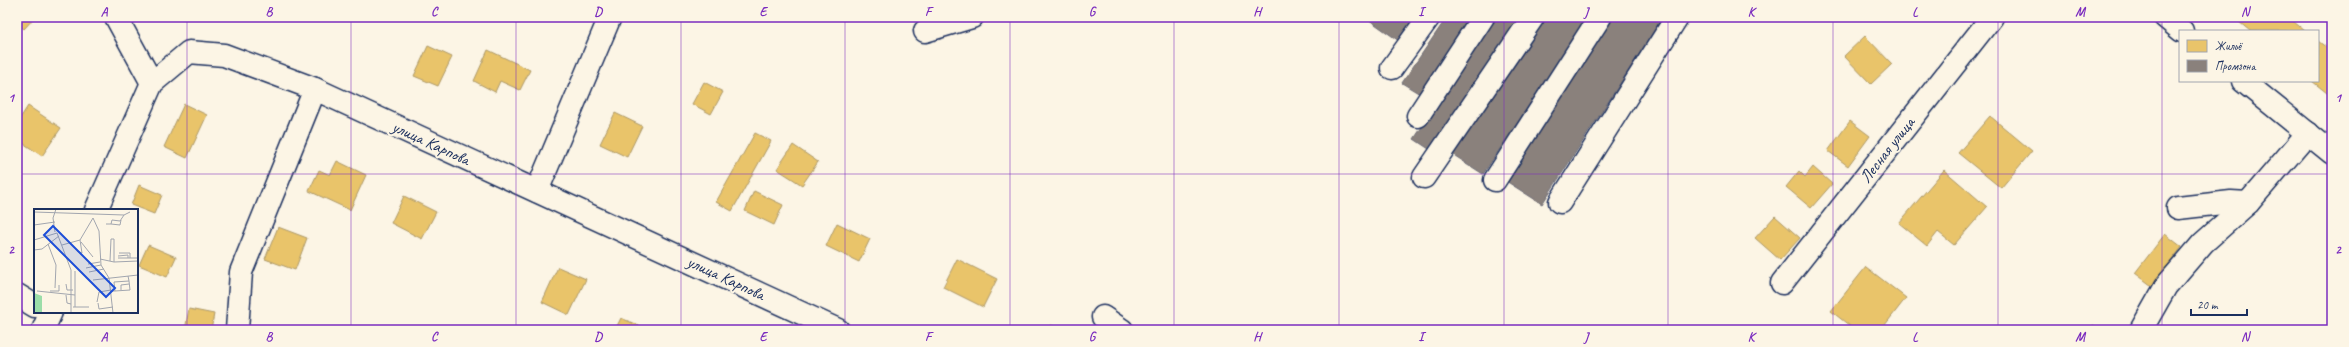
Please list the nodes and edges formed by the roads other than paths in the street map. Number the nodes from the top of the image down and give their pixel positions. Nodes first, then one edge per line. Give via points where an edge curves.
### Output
1 (116, 17) edge
2 (610, 17) edge
3 (972, 17) edge
4 (1428, 17) edge
5 (1483, 17) edge
6 (1533, 17) edge
7 (1600, 17) edge
8 (1677, 17) edge
9 (1992, 17) edge
10 (2165, 17) edge
11 (2181, 30) edge
12 (925, 31) dead end
13 (1392, 68) dead end
14 (2245, 82) edge
15 (152, 83) junction
16 (315, 89) junction
17 (1418, 116) dead end
18 (2308, 134) junction
19 (2332, 153) edge
20 (1424, 177) dead end
21 (1495, 180) dead end
22 (537, 191) junction
23 (1560, 202) dead end
24 (2248, 203) junction
25 (2178, 208) dead end
26 (96, 209) edge
27 (1782, 283) dead end
28 (17, 295) edge
29 (34, 307) edge
30 (1103, 317) dead end
31 (237, 330) edge
32 (838, 330) edge
33 (1122, 330) edge
34 (2141, 330) edge

1 - 15 street
2 - 22 street
3 - 12 street
4 - 13 street
5 - 17 street
6 - 20 street
7 - 21 street
8 - 23 street
9 - 27 street, Лесная улица
10 - 11 street
14 - 18 street
15 - 16 street, улица Карпова via 189,52 224,54
15 - 26 street, улица Карпова
16 - 22 street, улица Карпова
16 - 31 street via 241,272
18 - 19 street
18 - 24 street
22 - 32 street, улица Карпова
24 - 25 street via 2231,202
24 - 34 street via 2202,242 2166,286
28 - 29 street
30 - 33 street

